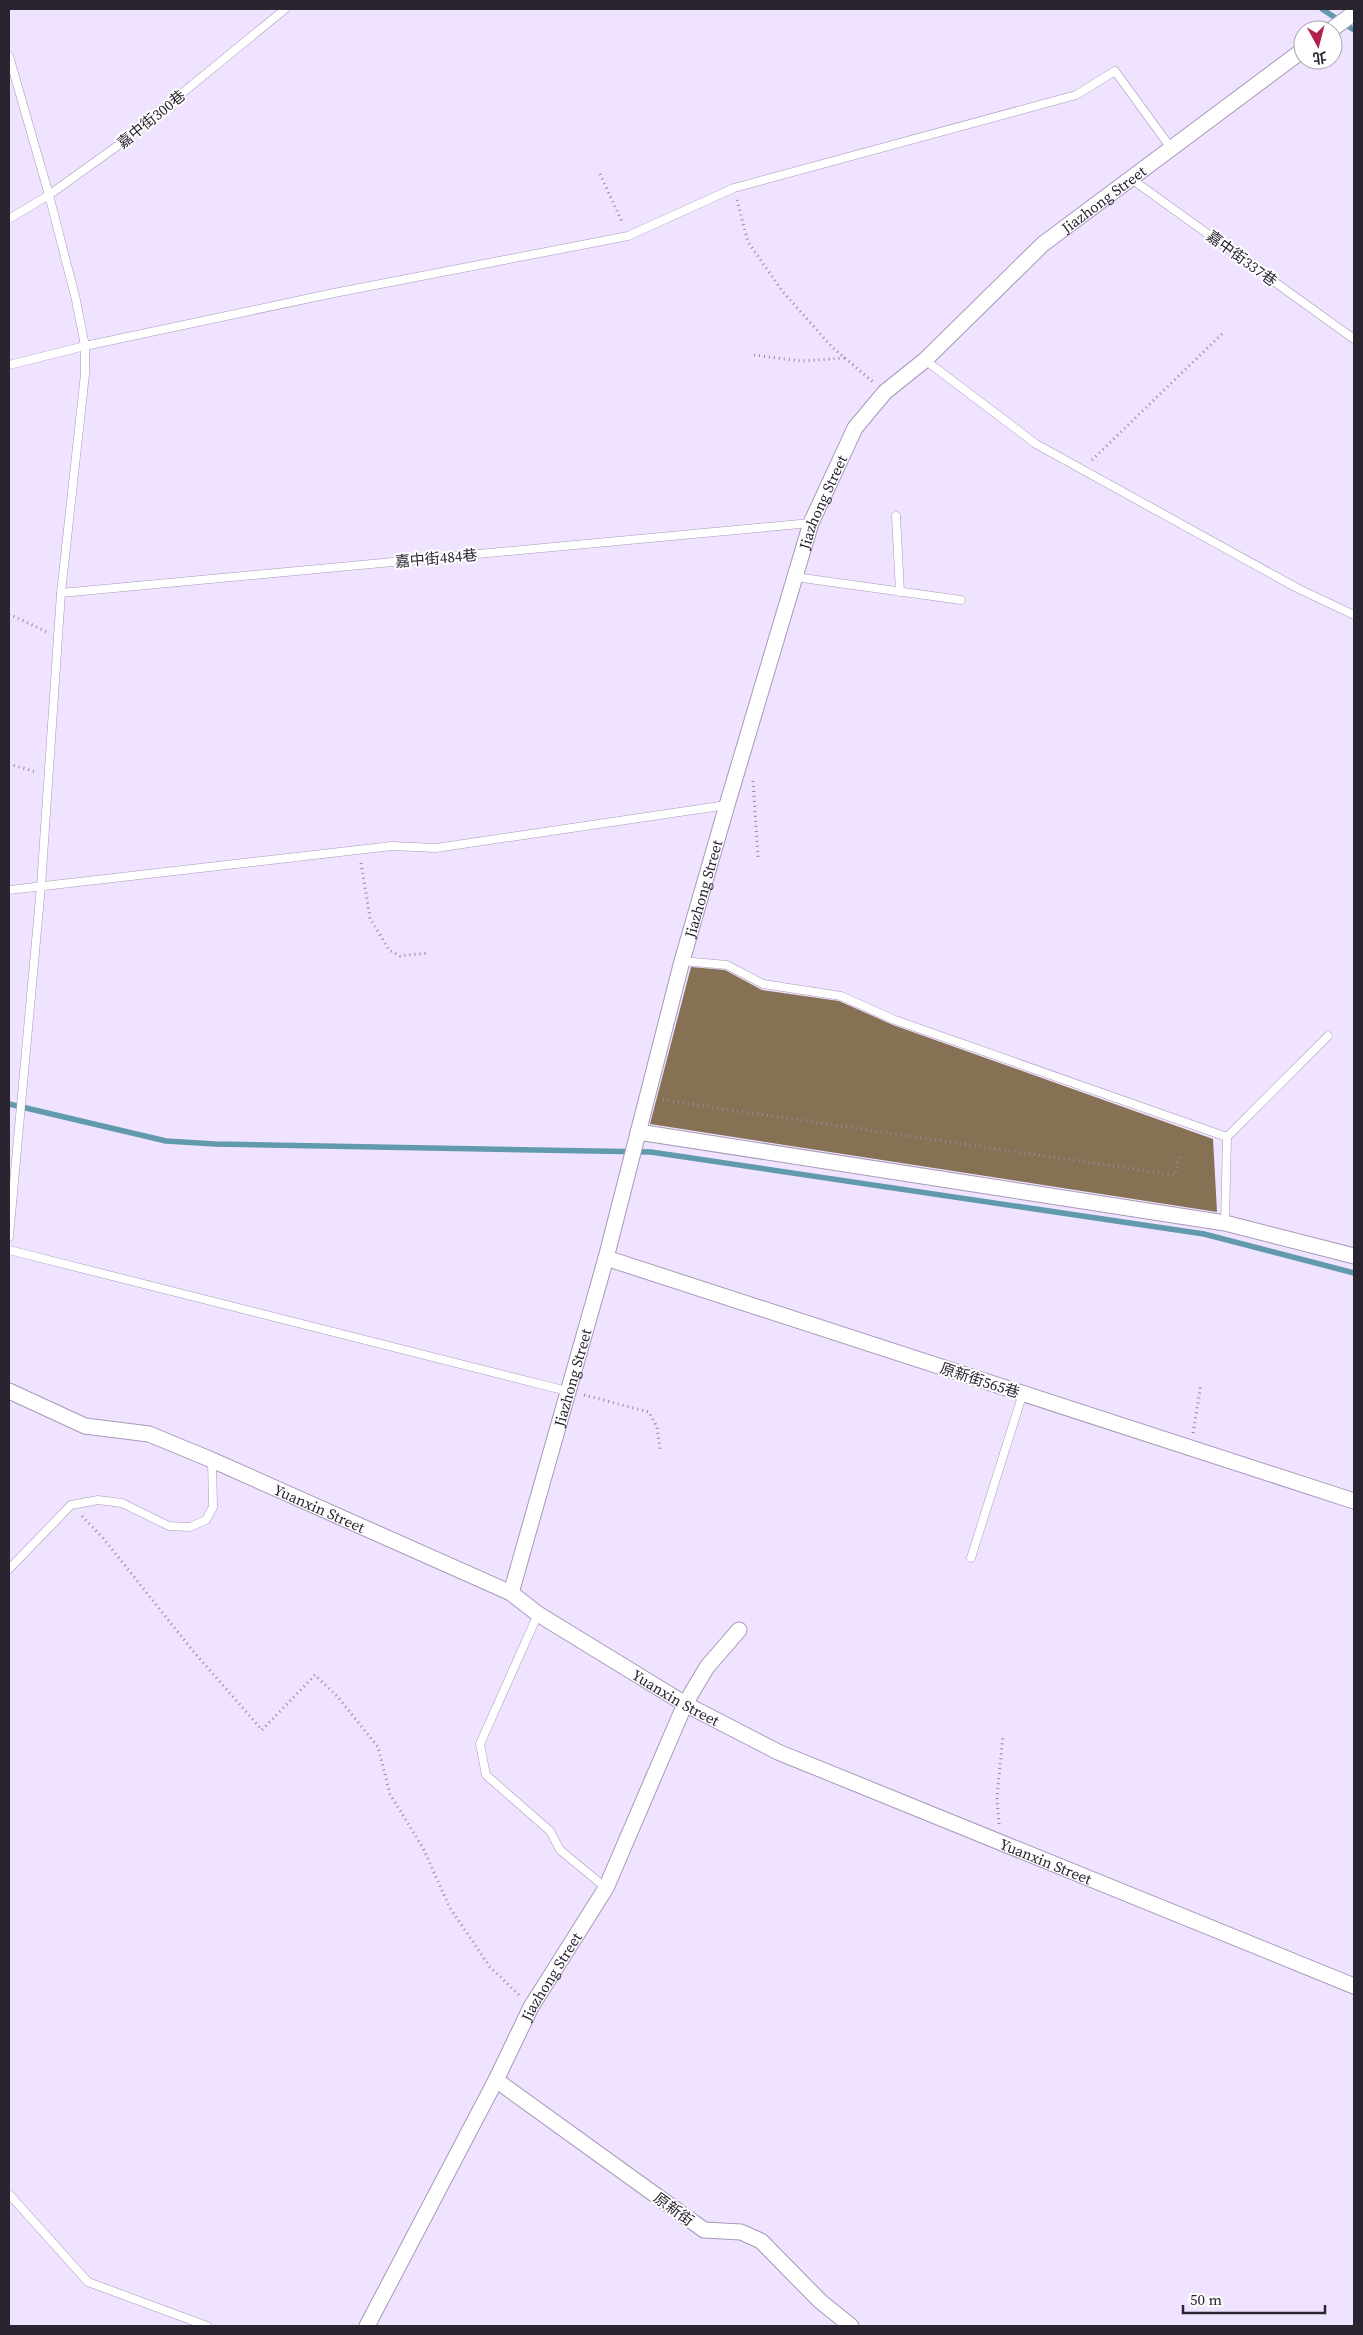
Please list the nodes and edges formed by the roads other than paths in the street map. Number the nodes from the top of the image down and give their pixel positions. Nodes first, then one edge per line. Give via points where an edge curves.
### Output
1 (285, 9) edge
2 (9, 56) edge
3 (1293, 57) edge
4 (1171, 148) junction
5 (1130, 178) junction
6 (49, 195) junction
7 (9, 219) edge
8 (1354, 339) edge
9 (85, 346) junction
10 (925, 360) junction
11 (9, 365) edge
12 (896, 516) dead end
13 (811, 523) junction
14 (795, 577) junction
15 (900, 592) junction
16 (61, 593) junction
17 (961, 600) dead end
18 (1354, 615) edge
19 (727, 805) junction
20 (40, 886) junction
21 (9, 890) edge
22 (682, 962) junction
23 (1328, 1036) dead end
24 (637, 1137) junction
25 (1227, 1137) junction
26 (1225, 1223) junction
27 (9, 1237) edge
28 (9, 1250) edge
29 (1354, 1256) edge
30 (606, 1258) junction
31 (9, 1391) edge
32 (567, 1391) junction
33 (1023, 1393) junction
34 (212, 1460) junction
35 (1354, 1501) edge
36 (971, 1558) dead end
37 (9, 1570) edge
38 (511, 1594) junction
39 (538, 1614) junction
40 (738, 1630) dead end
41 (685, 1704) junction
42 (606, 1888) junction
43 (1354, 1986) edge
44 (496, 2080) junction
45 (9, 2194) edge
46 (207, 2326) edge
47 (367, 2326) edge
48 (851, 2326) edge

1 - 6 lane, 嘉中街300巷 via 120,144
2 - 6 lane
3 - 4 street, Jiazhong Street
4 - 5 street, Jiazhong Street
4 - 9 lane via 1115,71 1076,96 734,188 628,236
5 - 8 lane, 嘉中街337巷
5 - 10 street, Jiazhong Street via 1042,244
6 - 7 lane, 嘉中街300巷
6 - 9 lane
9 - 11 lane
9 - 16 lane via 85,374
10 - 13 street, Jiazhong Street via 885,392 855,428
10 - 18 lane via 1036,444 1297,588
12 - 15 lane
13 - 14 street, Jiazhong Street
13 - 16 lane, 嘉中街484巷
14 - 15 lane
14 - 19 street, Jiazhong Street
15 - 17 lane
16 - 20 lane
19 - 20 lane via 436,848 392,846
19 - 22 street, Jiazhong Street
20 - 21 lane
20 - 27 lane
22 - 24 street, Jiazhong Street
22 - 25 lane via 727,965 764,984 841,996 895,1020
23 - 25 lane
24 - 26 street
24 - 30 street, Jiazhong Street
25 - 26 lane
26 - 29 street
28 - 32 lane
30 - 32 street, Jiazhong Street
30 - 33 street, 原新街565巷
31 - 34 street, Yuanxin Street via 85,1426 149,1434
32 - 38 street, Jiazhong Street
33 - 35 street, 原新街565巷
33 - 36 lane
34 - 37 lane via 213,1507 206,1520 190,1527 169,1526 122,1503 98,1500 71,1505
34 - 38 street, Yuanxin Street
38 - 39 street, Yuanxin Street
39 - 41 street, Yuanxin Street
39 - 42 lane via 480,1744 486,1775 550,1831 560,1850
40 - 41 street, Jiazhong Street via 707,1667
41 - 42 street, Jiazhong Street
41 - 43 street, Yuanxin Street via 778,1752
42 - 44 street, Jiazhong Street via 531,2007
44 - 47 street, Jiazhong Street
44 - 48 street, 原新街 via 704,2230 741,2232 762,2242 820,2301
45 - 46 lane via 88,2282

